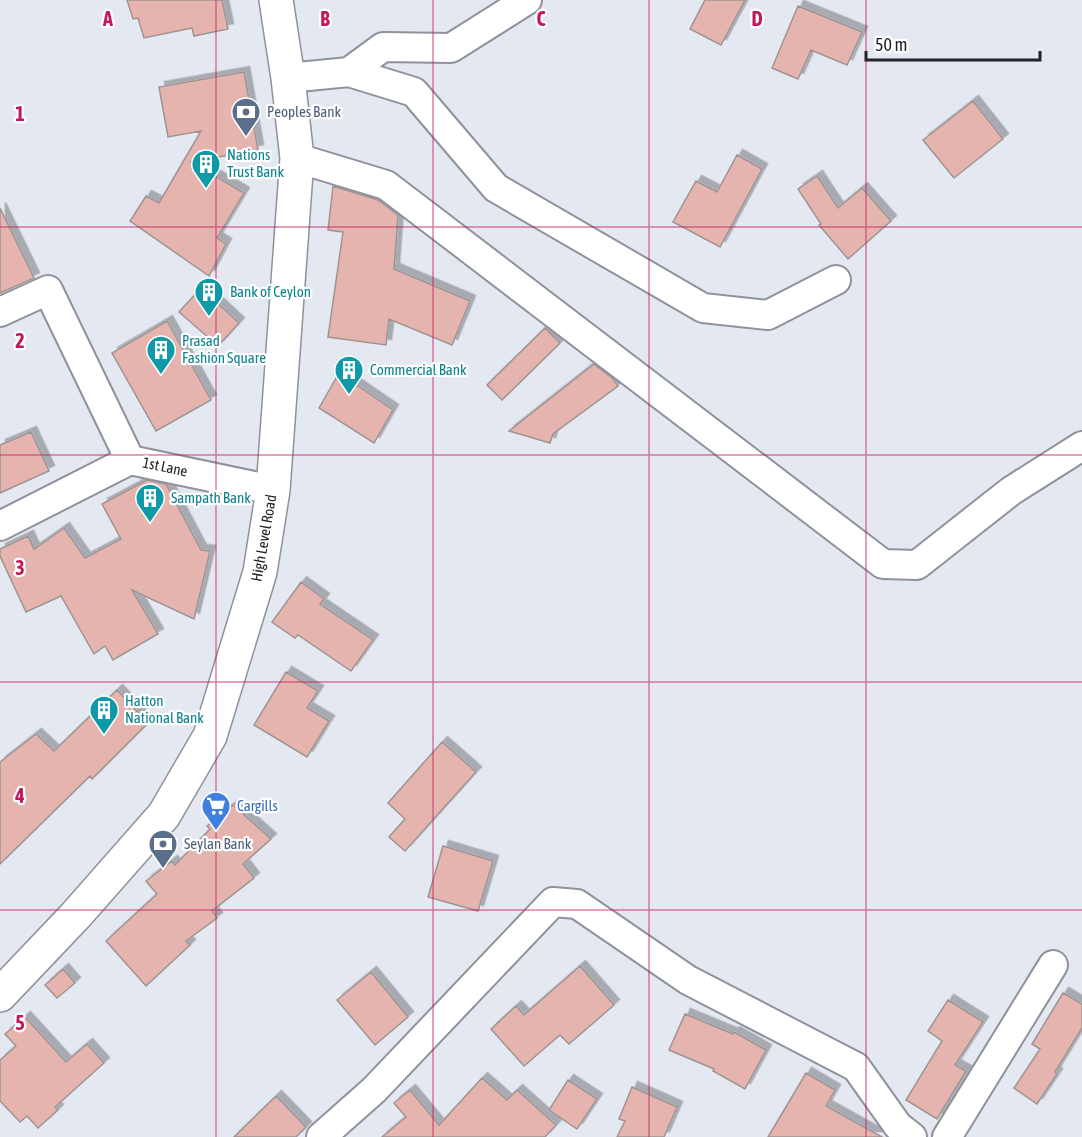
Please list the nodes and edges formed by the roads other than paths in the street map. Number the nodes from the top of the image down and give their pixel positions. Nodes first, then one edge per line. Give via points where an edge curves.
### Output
1 (276, 0) edge
2 (527, 0) edge
3 (350, 72) junction
4 (288, 78) junction
5 (297, 158) junction
6 (836, 280) dead end
7 (0, 312) edge
8 (1082, 446) edge
9 (130, 460) junction
10 (273, 490) junction
11 (0, 526) edge
12 (1053, 965) dead end
13 (0, 995) edge
14 (321, 1137) edge
15 (912, 1137) edge
16 (947, 1137) edge

1 - 4 highway, High Level Road
2 - 3 street via 451,48 383,48
3 - 4 street
3 - 6 street via 414,92 496,188 703,308 768,315
4 - 5 highway, High Level Road
5 - 8 street via 386,185 883,564 917,566 1011,492
5 - 10 highway, High Level Road
7 - 9 street via 48,290
9 - 10 street, 1st Lane
9 - 11 street, 1st Lane
10 - 13 highway, High Level Road via 260,572 210,736 164,815
12 - 16 street
14 - 15 street via 374,1090 553,902 577,904 688,980 856,1067 898,1125

